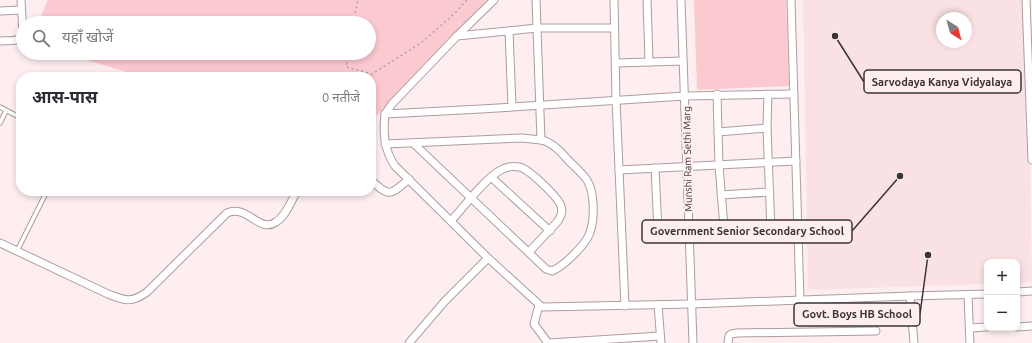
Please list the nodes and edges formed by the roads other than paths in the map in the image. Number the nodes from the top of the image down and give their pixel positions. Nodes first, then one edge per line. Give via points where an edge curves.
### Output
1 (21, 0) edge
2 (494, 0) edge
3 (536, 0) edge
4 (614, 0) edge
5 (647, 0) edge
6 (682, 0) edge
7 (790, 0) edge
8 (1028, 3) edge
9 (21, 10) junction
10 (0, 11) edge
11 (21, 16) edge
12 (537, 28) junction
13 (614, 28) junction
14 (509, 31) junction
15 (457, 36) junction
16 (16, 40) edge
17 (0, 41) edge
18 (683, 61) junction
19 (649, 62) junction
20 (616, 63) junction
21 (1031, 86) edge
22 (717, 94) junction
23 (768, 94) junction
24 (794, 94) junction
25 (685, 96) junction
26 (616, 100) junction
27 (541, 105) junction
28 (0, 107) edge
29 (512, 107) junction
30 (6, 111) junction
31 (1031, 112) edge
32 (385, 114) junction
33 (16, 116) edge
34 (0, 123) edge
35 (767, 128) junction
36 (718, 132) junction
37 (541, 140) junction
38 (413, 143) junction
39 (385, 144) junction
40 (1032, 146) edge
41 (1032, 160) edge
42 (796, 161) junction
43 (769, 163) junction
44 (686, 166) junction
45 (719, 166) junction
46 (655, 168) junction
47 (619, 170) junction
48 (491, 177) junction
49 (409, 179) junction
50 (376, 185) edge
51 (770, 192) junction
52 (721, 195) junction
53 (44, 196) edge
54 (294, 196) edge
55 (471, 198) junction
56 (451, 221) junction
57 (689, 228) junction
58 (798, 230) junction
59 (550, 231) junction
60 (771, 231) junction
61 (0, 243) edge
62 (16, 252) junction
63 (529, 252) junction
64 (488, 258) junction
65 (1032, 291) edge
66 (1020, 292) edge
67 (968, 294) junction
68 (984, 294) edge
69 (910, 296) junction
70 (800, 300) junction
71 (691, 304) junction
72 (539, 305) junction
73 (658, 305) junction
74 (625, 306) junction
75 (1020, 326) edge
76 (1032, 326) edge
77 (984, 327) edge
78 (970, 328) junction
79 (876, 331) dead end
80 (660, 340) edge
81 (409, 343) edge
82 (548, 343) edge
83 (693, 343) edge
84 (728, 343) edge
85 (914, 343) edge
86 (970, 343) edge

1 - 9 street
2 - 15 street
3 - 12 street
4 - 13 street
5 - 19 street
6 - 18 street, Munshi Ram Sethi Marg
7 - 24 street
8 - 21 street
9 - 10 street
9 - 11 street
12 - 13 street
12 - 14 street
12 - 27 street
13 - 20 street
14 - 15 street
14 - 29 street
15 - 32 street
16 - 17 street
18 - 19 street
18 - 25 street, Munshi Ram Sethi Marg
19 - 20 street
20 - 26 street
21 - 31 street
22 - 23 street
22 - 25 street
22 - 36 street
23 - 24 street
23 - 35 street
24 - 42 street
25 - 26 street
25 - 44 street, Munshi Ram Sethi Marg
26 - 27 street
26 - 47 street
27 - 29 street
27 - 37 street
28 - 30 lane
29 - 32 street
30 - 33 lane
30 - 34 lane
31 - 40 street
32 - 39 street
35 - 36 street
35 - 43 street
36 - 45 street
37 - 38 street via 522,138
37 - 63 street via 560,152 587,180 593,198 593,209 589,235 576,252 555,270 550,271
38 - 39 street
38 - 55 street
39 - 49 street via 395,166
40 - 41 street
42 - 43 street
42 - 58 street
43 - 45 street
43 - 51 street
44 - 45 street
44 - 46 street
44 - 57 street, Munshi Ram Sethi Marg
45 - 52 street
46 - 47 street
46 - 57 street via 658,231
47 - 74 street
48 - 55 street
48 - 59 street
48 - 59 street via 511,166 528,171 558,201 561,208 561,215
49 - 50 street via 394,192 383,191
49 - 56 street
51 - 52 street
51 - 60 street
52 - 60 street via 724,227 728,233
53 - 62 lane
54 - 62 street via 282,216 269,225 261,224 240,211 228,213 147,292 139,298 130,300 122,300
55 - 56 street
55 - 63 street
56 - 64 street
57 - 71 street, Munshi Ram Sethi Marg
58 - 60 street
58 - 70 street
59 - 63 street
61 - 62 street
64 - 72 street
64 - 81 street via 445,301
65 - 66 street
67 - 68 street
67 - 69 street
67 - 78 street
69 - 70 street
69 - 85 street
70 - 71 street
71 - 73 street
71 - 83 street, Munshi Ram Sethi Marg
72 - 74 street via 548,308
72 - 82 street via 534,324
73 - 74 street
73 - 80 street
75 - 76 street
77 - 78 street
78 - 86 street
79 - 84 street via 737,333 729,336
80 - 82 street

